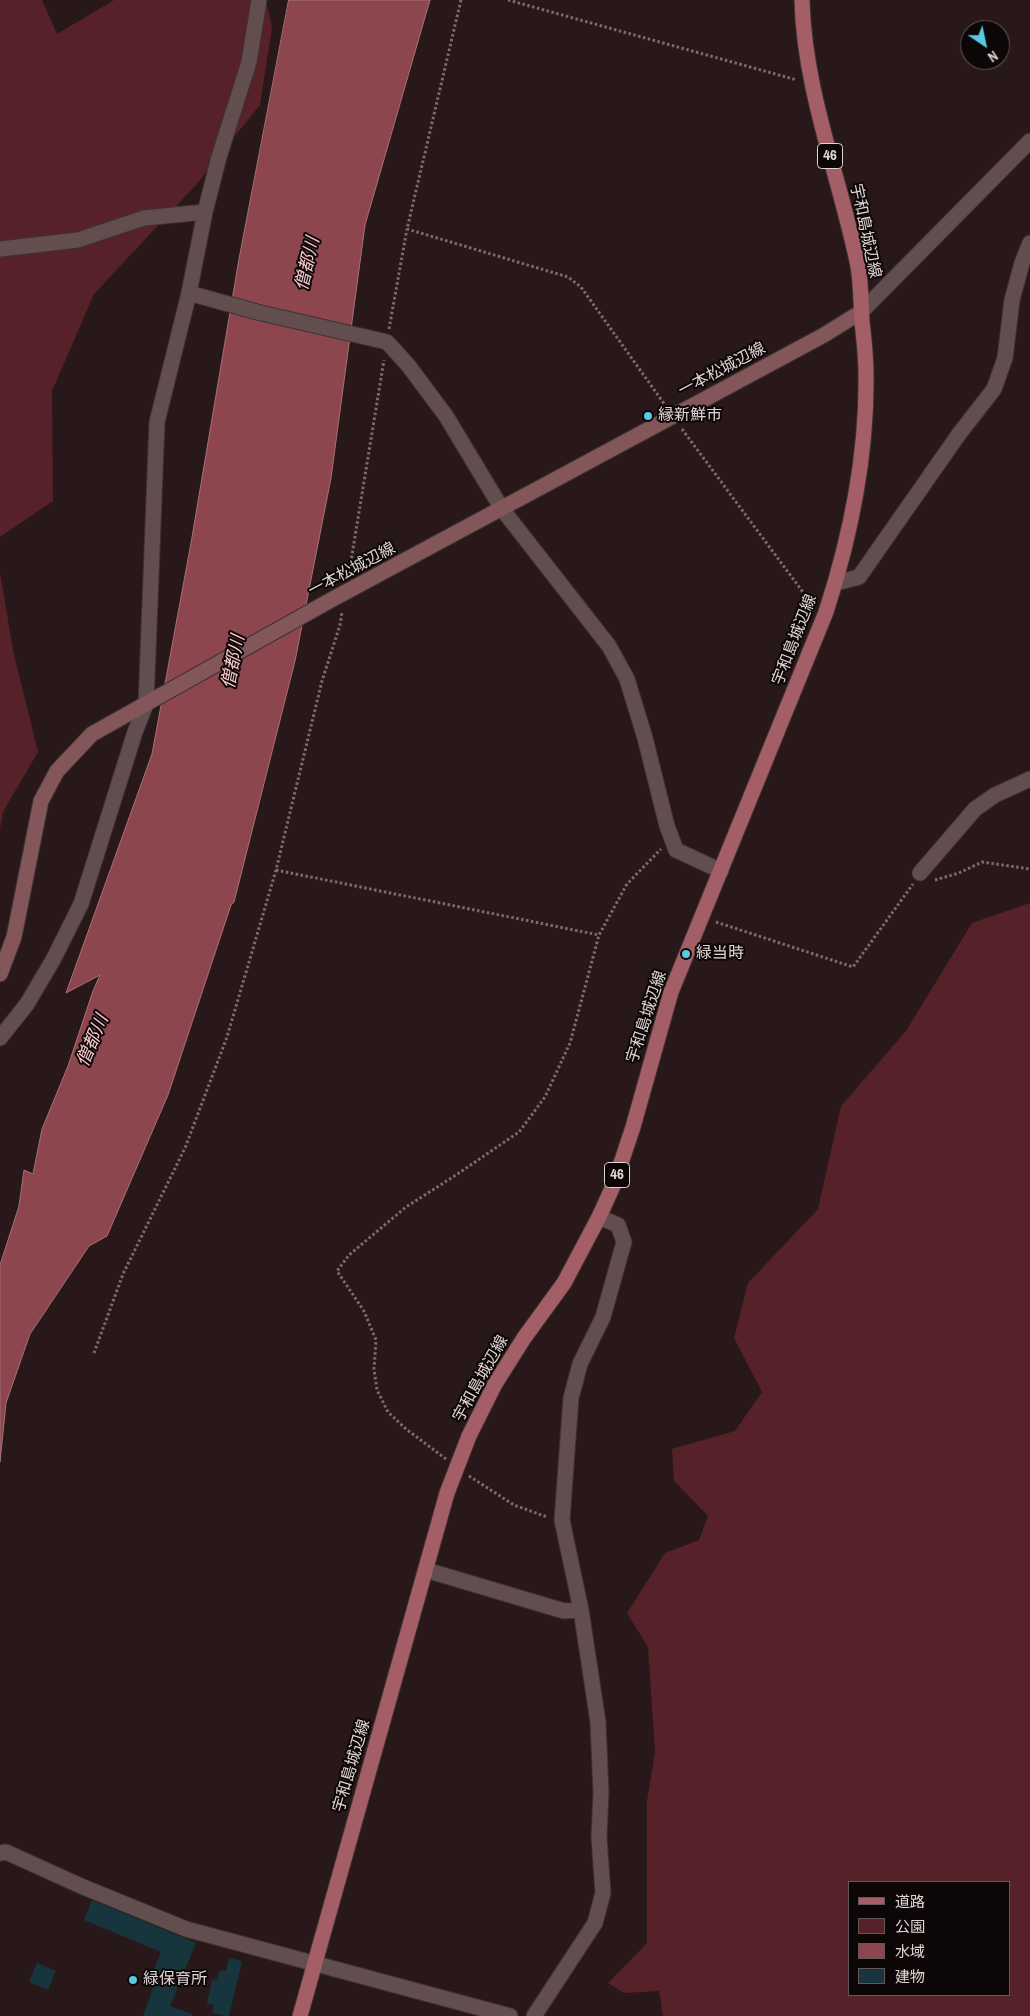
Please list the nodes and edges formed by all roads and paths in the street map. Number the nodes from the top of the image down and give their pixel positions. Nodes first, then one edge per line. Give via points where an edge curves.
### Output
1 (259, 0) edge
2 (461, 0) edge
3 (508, 0) edge
4 (802, 0) edge
5 (812, 76) junction
6 (1030, 141) edge
7 (205, 212) junction
8 (407, 229) junction
9 (1030, 243) edge
10 (0, 249) edge
11 (189, 293) junction
12 (861, 312) junction
13 (383, 342) junction
14 (673, 417) junction
15 (502, 509) junction
16 (836, 583) junction
17 (345, 593) junction
18 (826, 612) junction
19 (146, 704) junction
20 (1030, 778) edge
21 (672, 840) junction
22 (1030, 869) edge
23 (276, 870) junction
24 (721, 871) junction
25 (920, 873) junction
26 (702, 918) junction
27 (599, 935) junction
28 (0, 974) edge
29 (0, 1038) edge
30 (599, 1217) junction
31 (94, 1353) dead end
32 (457, 1468) junction
33 (562, 1520) junction
34 (426, 1570) junction
35 (581, 1610) junction
36 (0, 1853) edge
37 (315, 1963) junction
38 (300, 2016) edge
39 (510, 2016) edge
40 (534, 2016) edge

1 - 7 street via 249,62
2 - 8 path
3 - 5 path via 798,80
4 - 5 main road, 宇和島城辺線 / 46
5 - 12 main road, 宇和島城辺線 / 46 via 858,267
6 - 12 street
7 - 10 street via 144,218 78,240
7 - 11 street
8 - 13 path
8 - 14 path via 568,277 581,287
9 - 16 street via 1012,300 1005,358 994,389 859,578
11 - 13 street
11 - 19 street via 157,422
12 - 14 main road, 一本松城辺線
12 - 16 main road, 宇和島城辺線 / 46 via 866,374 864,432 856,496
13 - 15 street via 408,365 446,416
13 - 17 path
14 - 15 main road, 一本松城辺線
14 - 18 path via 808,598
15 - 17 main road, 一本松城辺線
15 - 21 street via 609,646 627,679
16 - 18 main road, 宇和島城辺線 / 46
17 - 19 main road, 一本松城辺線
17 - 23 path via 340,625 322,681
18 - 24 main road, 宇和島城辺線 / 46
19 - 28 main road, 一本松城辺線 via 92,734 53,778 41,801 14,937
19 - 29 street via 81,904 32,996
20 - 25 street via 995,794 974,809
21 - 24 street via 676,850
21 - 27 path via 627,884
22 - 25 path via 982,862 960,873 934,880
23 - 27 path
23 - 31 path via 227,1037 185,1148 123,1274
24 - 26 main road, 宇和島城辺線 / 46
25 - 26 path via 853,966
26 - 30 main road, 宇和島城辺線 / 46 via 671,992 633,1127
27 - 32 path via 570,1043 545,1097 519,1132 406,1207 349,1255 337,1271 364,1311 376,1340 374,1369 377,1390 388,1412
30 - 32 main road, 宇和島城辺線 / 46 via 564,1283 495,1384
30 - 33 street via 618,1225 624,1242 603,1318 580,1364 571,1398
32 - 33 path via 514,1505
32 - 34 main road, 宇和島城辺線 / 46
33 - 35 street
34 - 35 street via 564,1611
34 - 37 main road, 宇和島城辺線 / 46
35 - 40 street via 598,1722 602,1893 596,1923
36 - 37 street via 6,1852 186,1929
37 - 38 main road, 宇和島城辺線 / 46
37 - 39 street

